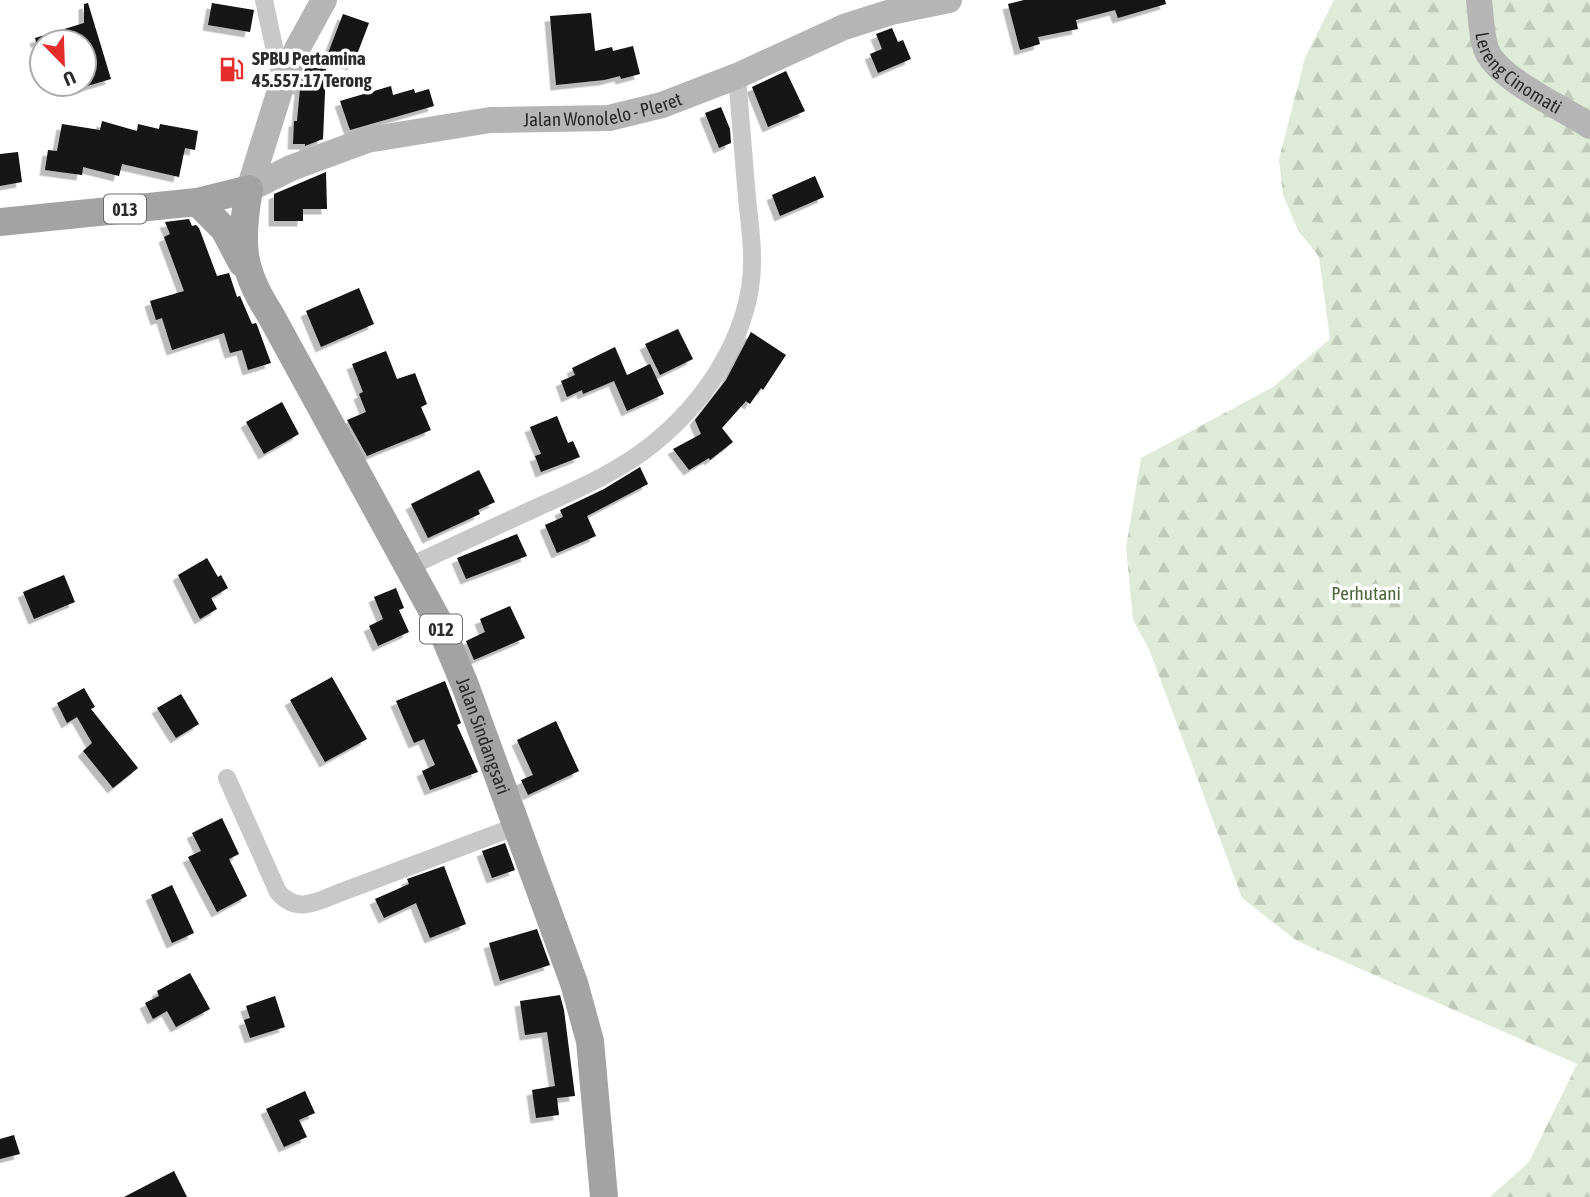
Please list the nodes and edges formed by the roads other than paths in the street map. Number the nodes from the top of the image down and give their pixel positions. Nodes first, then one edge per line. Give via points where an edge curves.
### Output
1 (264, 0) edge
2 (324, 0) edge
3 (949, 0) edge
4 (1479, 0) edge
5 (737, 76) junction
6 (282, 83) junction
7 (1590, 126) edge
8 (249, 189) junction
9 (197, 202) junction
10 (0, 222) edge
11 (253, 288) junction
12 (408, 567) junction
13 (227, 778) dead end
14 (517, 826) junction
15 (604, 1197) edge

1 - 6 street
2 - 6 main road
3 - 5 main road, Jalan Wonolelo - Pleret via 844,27
4 - 7 main road, Lereng Cinomati via 1486,50 1496,66
5 - 8 main road, Jalan Wonolelo - Pleret via 662,105 609,118 490,120 367,139
5 - 12 street via 752,250 750,287 734,341 715,376 654,443 624,464
6 - 8 main road
8 - 9 main road, 013
8 - 11 main road, Jalan Sindangsari / 012 via 244,253
9 - 10 main road, 013
9 - 11 main road via 224,229
11 - 12 main road, Jalan Sindangsari / 012
12 - 14 main road, Jalan Sindangsari / 012 via 449,646
13 - 14 street via 278,892 294,905 330,897
14 - 15 main road, Jalan Sindangsari / 012 via 590,1041

